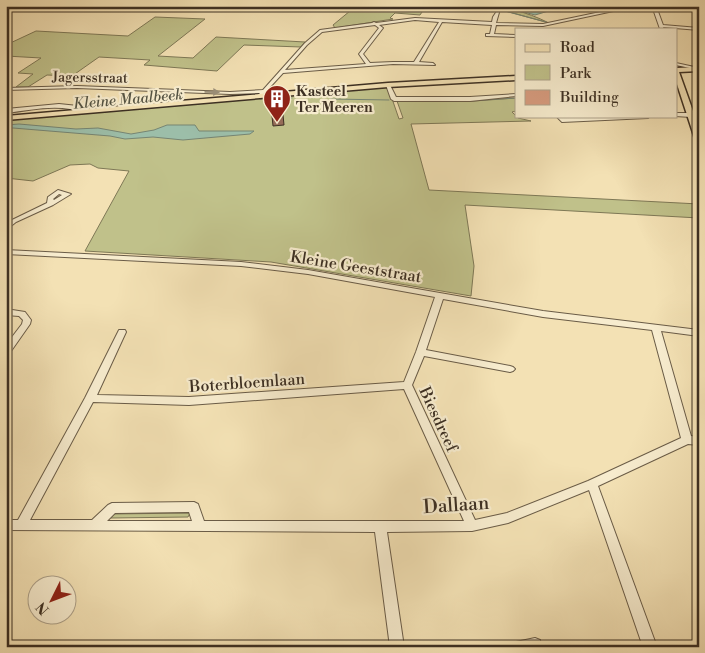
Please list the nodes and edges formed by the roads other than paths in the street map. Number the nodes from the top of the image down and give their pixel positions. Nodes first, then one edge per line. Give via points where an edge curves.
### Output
1 (474, 6) edge
2 (635, 6) edge
3 (654, 6) edge
4 (696, 7) edge
5 (699, 10) edge
6 (441, 21) junction
7 (374, 23) junction
8 (494, 24) junction
9 (546, 27) edge
10 (661, 28) edge
11 (678, 28) edge
12 (699, 29) edge
13 (486, 35) dead end
14 (492, 35) junction
15 (515, 36) edge
16 (416, 63) junction
17 (433, 64) dead end
18 (679, 64) edge
19 (369, 65) junction
20 (699, 69) edge
21 (280, 72) junction
22 (678, 74) edge
23 (678, 77) edge
24 (515, 78) edge
25 (388, 85) junction
26 (6, 89) edge
27 (261, 94) junction
28 (515, 95) edge
29 (699, 110) edge
30 (6, 111) edge
31 (85, 111) junction
32 (690, 112) junction
33 (678, 114) edge
34 (6, 118) edge
35 (699, 139) edge
36 (51, 204) dead end
37 (6, 228) edge
38 (6, 252) edge
39 (440, 295) junction
40 (6, 312) edge
41 (656, 329) junction
42 (122, 332) dead end
43 (699, 333) edge
44 (6, 352) edge
45 (421, 352) junction
46 (510, 369) dead end
47 (407, 385) junction
48 (90, 398) junction
49 (693, 440) edge
50 (592, 484) junction
51 (6, 525) edge
52 (22, 525) junction
53 (95, 525) junction
54 (199, 525) junction
55 (380, 526) junction
56 (472, 526) junction
57 (535, 645) dead end
58 (397, 647) edge
59 (521, 647) edge
60 (650, 647) edge

1 - 8 street via 498,10
2 - 9 street
3 - 10 street
4 - 5 street
6 - 7 street via 404,19
6 - 8 street
6 - 16 street
7 - 19 street via 380,28 361,54
7 - 21 street via 321,31
8 - 9 street
8 - 14 street
11 - 12 street
13 - 14 street
14 - 15 street
16 - 17 street
16 - 19 street
18 - 20 street
19 - 21 street
20 - 22 main road
21 - 27 street
23 - 32 main road
24 - 25 main road
25 - 27 main road
25 - 28 street via 394,99 478,99
26 -> 27 street, Jagersstraat via 77,87
27 - 31 main road
29 - 32 street
30 - 31 street via 66,107
31 - 34 main road
32 - 33 street
32 - 35 main road
36 - 37 street
38 - 39 street, Kleine Geeststraat via 241,264
39 - 41 street, Kleine Geeststraat via 543,314
39 - 45 street, Biesdreef
40 - 44 street via 22,314 27,320
41 - 43 street, Kleine Geeststraat
41 - 49 street
42 - 48 street
45 - 46 street
45 - 47 street, Biesdreef
47 - 48 street, Boterbloemlaan via 189,401
47 - 56 street, Biesdreef
48 - 52 street
49 - 50 street, Dallaan
50 - 56 street, Dallaan via 508,518
50 - 60 street
51 - 52 street, Dallaan
52 - 53 street, Dallaan
53 - 54 street, Dallaan
53 - 54 street via 112,508 194,507
54 - 55 street, Dallaan
55 - 56 street, Dallaan
55 - 58 street
57 - 59 street

